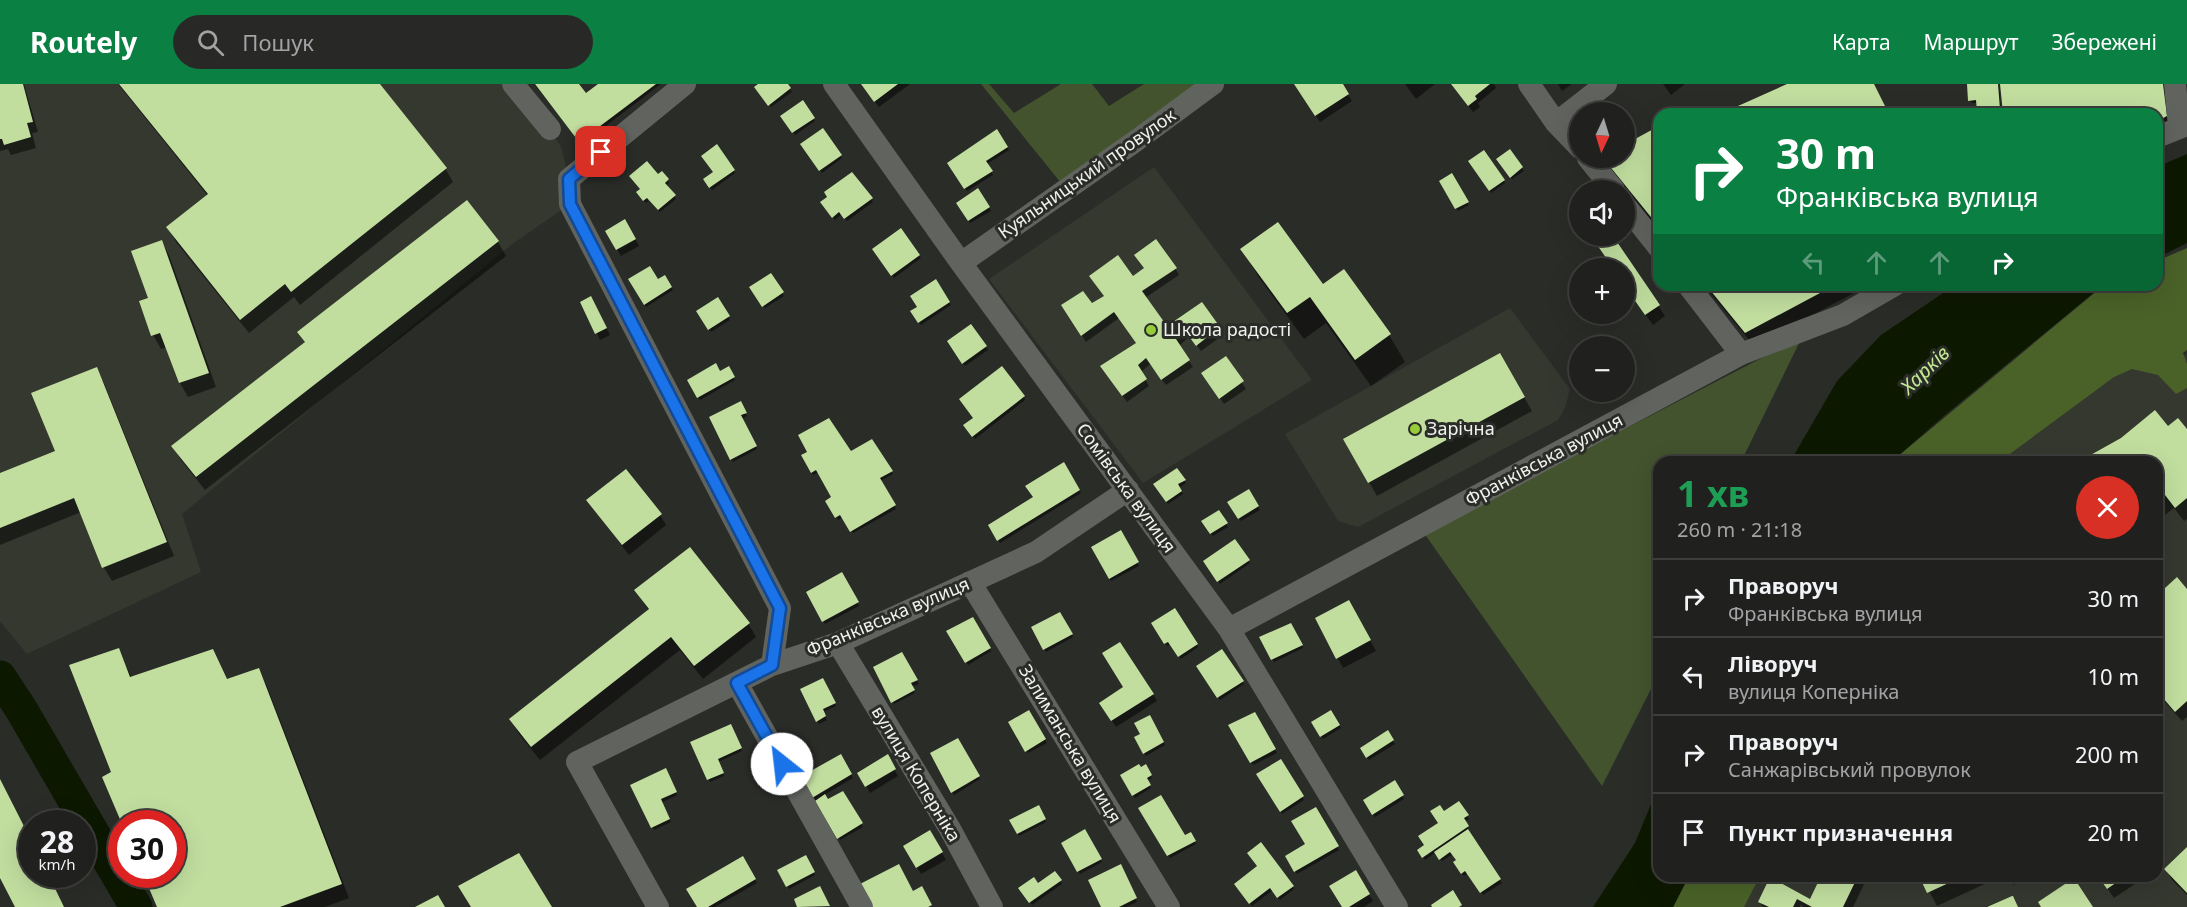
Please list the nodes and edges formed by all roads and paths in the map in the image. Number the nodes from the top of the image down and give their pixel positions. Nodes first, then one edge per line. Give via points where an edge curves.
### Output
1 (513, 84) edge
2 (685, 84) edge
3 (834, 84) edge
4 (1213, 84) edge
5 (1529, 84) edge
6 (1606, 84) edge
7 (2175, 84) edge
8 (1556, 123) junction
9 (2183, 126) edge
10 (550, 129) dead end
11 (2163, 134) edge
12 (1569, 137) edge
13 (1596, 168) edge
14 (1606, 180) edge
15 (1635, 218) edge
16 (1653, 240) edge
17 (961, 263) junction
18 (1693, 291) edge
19 (1885, 291) edge
20 (1741, 354) junction
21 (1128, 490) junction
22 (970, 582) junction
23 (1229, 629) junction
24 (838, 643) junction
25 (772, 665) junction
26 (737, 683) junction
27 (658, 907) edge
28 (862, 907) edge
29 (993, 907) edge
30 (1169, 907) edge
31 (1397, 907) edge

1 - 10 street
2 - 25 street via 569,179 570,204 780,608
3 - 17 street, Сомівська вулиця
4 - 17 street, Куяльницький провулок
5 - 8 street
6 - 8 street
7 - 9 street
8 - 12 street
9 - 11 street
13 - 14 street
15 - 16 street
17 - 21 street, Сомівська вулиця
18 - 20 street
19 - 20 street, Франківська вулиця via 1843,315
20 - 23 street, Франківська вулиця
21 - 22 street, Франківська вулиця via 1036,552
21 - 23 street, Сомівська вулиця
22 - 24 street, Франківська вулиця
22 - 30 street, Залиманська вулиця
23 - 31 street, Сомівська вулиця
24 - 25 street, Франківська вулиця
24 - 29 street, вулиця Коперніка
25 - 26 street, Франківська вулиця
26 - 27 street, Франківська вулиця via 577,762
26 - 28 street

